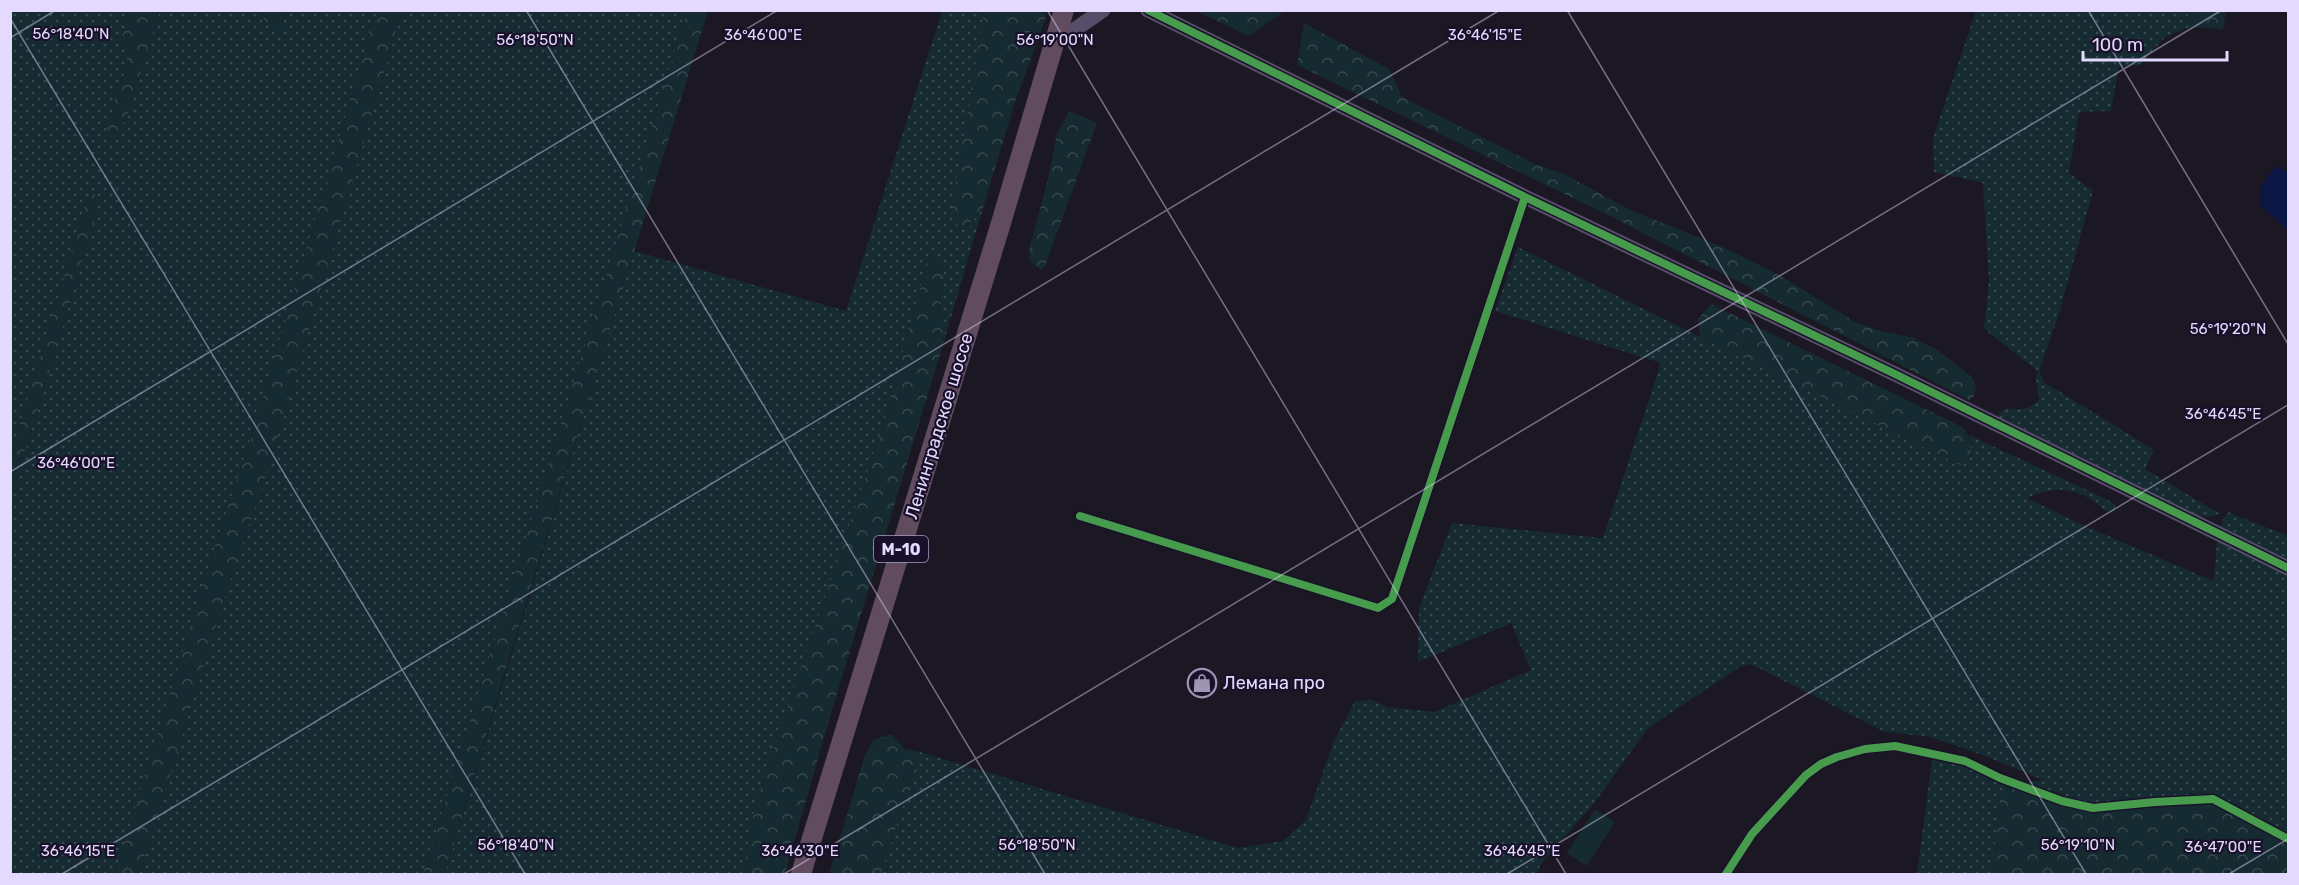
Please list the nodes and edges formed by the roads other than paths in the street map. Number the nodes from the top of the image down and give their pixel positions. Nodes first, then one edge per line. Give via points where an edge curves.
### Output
1 (1064, 10) edge
2 (1076, 10) edge
3 (1103, 10) edge
4 (1148, 10) edge
5 (1070, 33) junction
6 (1525, 197) junction
7 (1080, 516) dead end
8 (2289, 568) edge
9 (2289, 839) edge
10 (801, 874) edge
11 (813, 874) edge
12 (1726, 874) edge

1 - 10 highway, Ленинградское шоссе / М-10
2 - 5 highway, Ленинградское шоссе / М-10
3 - 5 street
4 - 6 street
5 - 11 highway, Ленинградское шоссе / М-10
6 - 7 street via 1392,598 1378,608
6 - 8 street
9 - 12 street via 2213,799 2093,808 2062,801 1965,761 1895,746 1837,757 1806,775 1752,834

